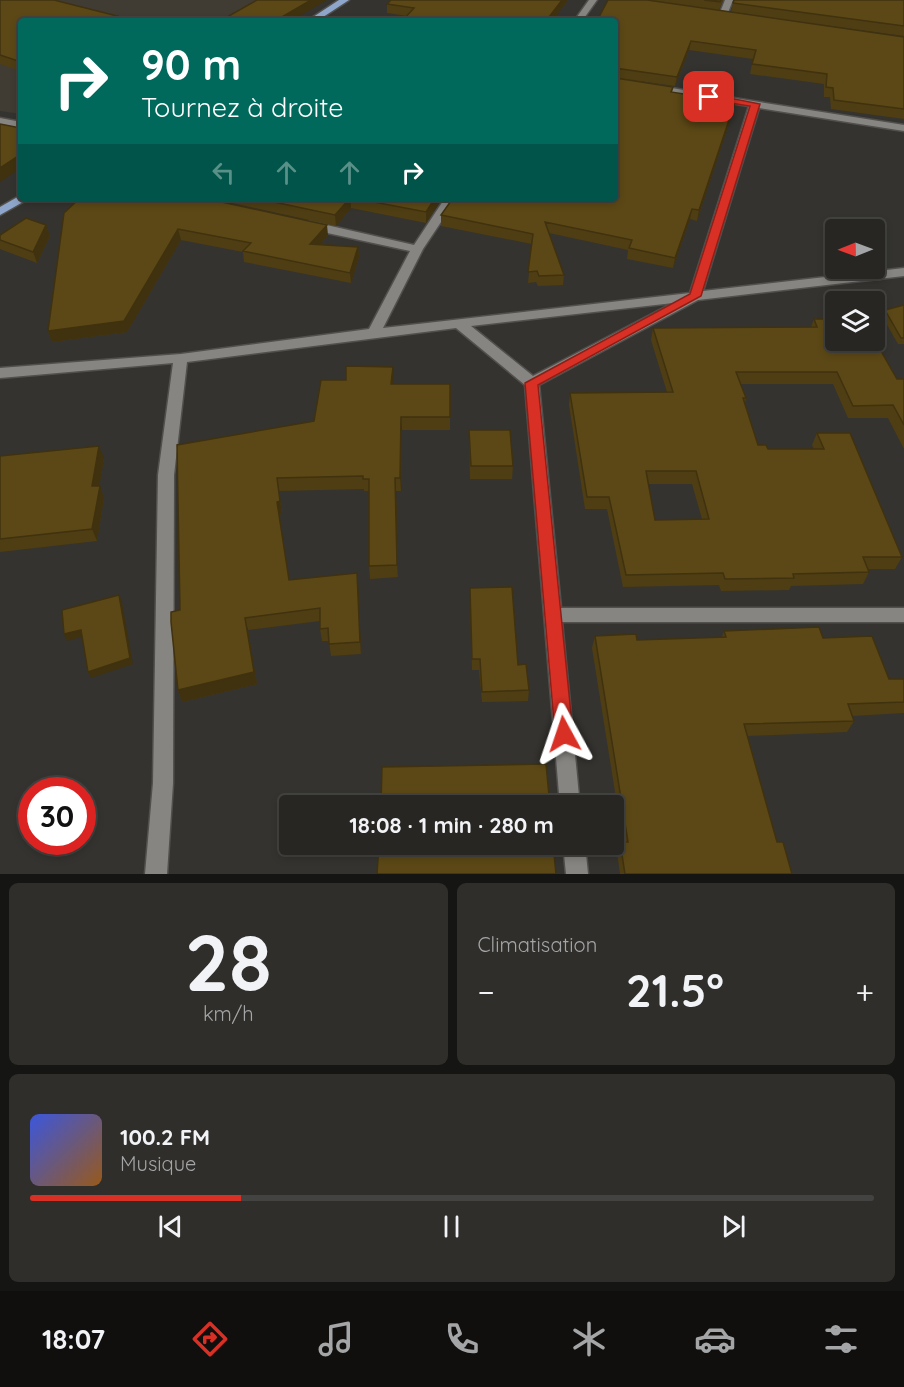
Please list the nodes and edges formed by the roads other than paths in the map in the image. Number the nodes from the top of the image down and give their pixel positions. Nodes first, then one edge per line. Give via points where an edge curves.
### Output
1 (345, 0) edge
2 (593, 0) edge
3 (729, 0) edge
4 (711, 14) edge
5 (723, 15) junction
6 (734, 17) edge
7 (316, 18) edge
8 (580, 18) edge
9 (618, 82) edge
10 (755, 104) junction
11 (0, 121) edge
12 (18, 124) edge
13 (904, 128) edge
14 (19, 201) edge
15 (449, 201) edge
16 (0, 212) edge
17 (300, 223) edge
18 (417, 249) junction
19 (904, 272) edge
20 (695, 296) junction
21 (459, 323) junction
22 (374, 333) junction
23 (181, 358) junction
24 (0, 373) edge
25 (532, 383) junction
26 (553, 615) junction
27 (904, 615) edge
28 (569, 795) edge
29 (575, 855) edge
30 (156, 874) edge
31 (577, 874) edge

1 - 7 main road
2 - 8 street
3 - 5 street
4 - 5 street
5 - 6 street
9 - 10 street
10 - 13 street
10 - 20 street
11 - 12 street
14 - 16 main road
15 - 18 street
17 - 18 street
18 - 22 street
19 - 20 street
20 - 21 street
20 - 25 street
21 - 22 street
21 - 25 street
22 - 23 street
23 - 24 street
23 - 30 street via 166,475 163,783
25 - 26 street
26 - 27 street
26 - 28 street
29 - 31 street

